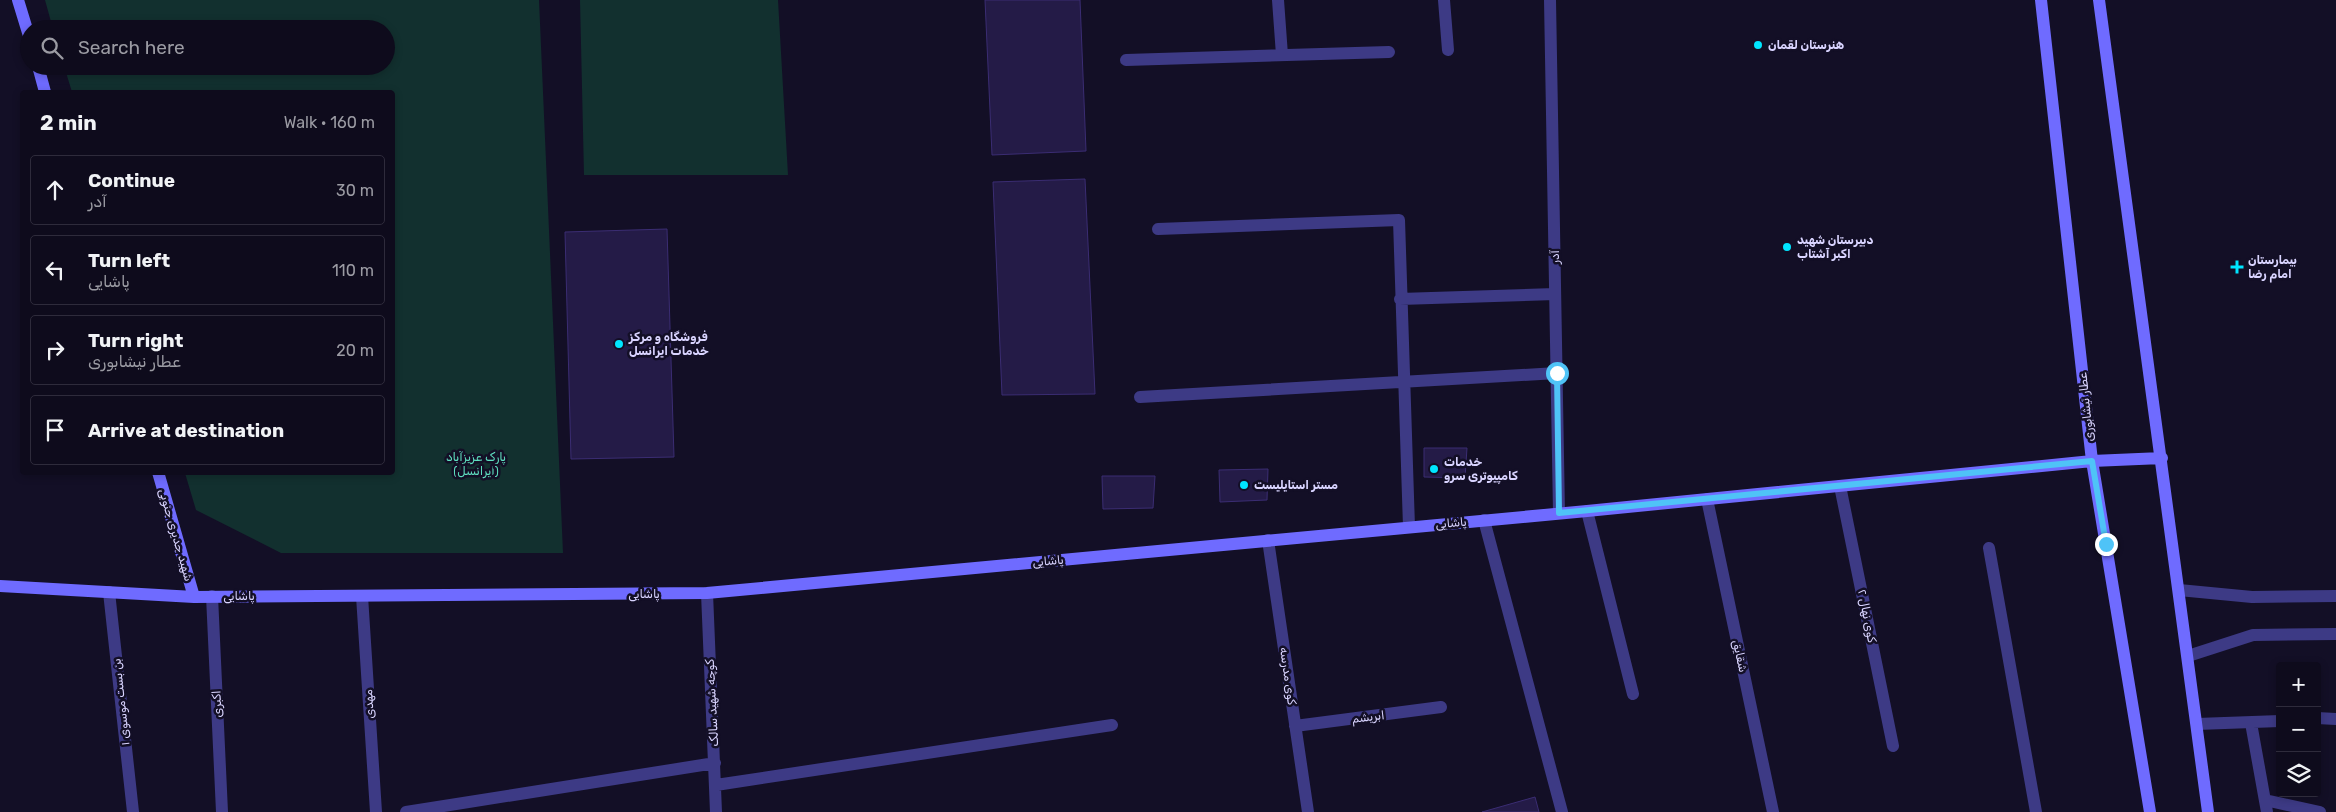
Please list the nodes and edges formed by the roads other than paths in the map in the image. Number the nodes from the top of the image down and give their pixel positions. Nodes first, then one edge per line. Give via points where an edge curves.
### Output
1 (18, 0) edge
2 (1278, 0) edge
3 (1444, 0) edge
4 (1550, 0) edge
5 (2041, 0) edge
6 (2100, 0) edge
7 (24, 20) edge
8 (1448, 50) dead end
9 (1389, 52) dead end
10 (1282, 55) junction
11 (1126, 60) dead end
12 (40, 75) edge
13 (44, 90) edge
14 (1158, 229) dead end
15 (1555, 294) junction
16 (1400, 299) junction
17 (1557, 373) junction
18 (1403, 382) junction
19 (1140, 397) dead end
20 (2162, 458) junction
21 (2092, 461) junction
22 (159, 475) edge
23 (1840, 486) junction
24 (1707, 499) junction
25 (1587, 511) junction
26 (1559, 513) junction
27 (1484, 520) junction
28 (1409, 527) junction
29 (1268, 540) junction
30 (1989, 548) dead end
31 (0, 586) edge
32 (2179, 590) junction
33 (109, 592) junction
34 (707, 593) junction
35 (212, 596) junction
36 (362, 596) junction
37 (2336, 596) edge
38 (194, 597) junction
39 (2336, 634) edge
40 (2188, 656) junction
41 (1633, 694) dead end
42 (1441, 707) dead end
43 (2321, 718) edge
44 (2336, 719) edge
45 (2276, 721) edge
46 (2252, 723) junction
47 (1112, 724) dead end
48 (2197, 724) junction
49 (1296, 726) junction
50 (1893, 746) dead end
51 (715, 763) junction
52 (716, 785) junction
53 (2266, 806) edge
54 (133, 812) edge
55 (222, 812) edge
56 (376, 812) edge
57 (406, 812) edge
58 (716, 812) edge
59 (1308, 812) edge
60 (1562, 812) edge
61 (1773, 812) edge
62 (2036, 812) edge
63 (2150, 812) edge
64 (2208, 812) edge
65 (2320, 812) edge

1 - 7 main road
2 - 10 street
3 - 8 street
4 - 15 street, آدر
5 - 21 main road, عطار نیشابوری
6 - 20 main road
9 - 10 street
10 - 11 street
12 - 13 main road
14 - 16 street via 1398,220
15 - 16 street
15 - 17 street, آدر
16 - 18 street
17 - 18 street
17 - 26 street, آدر
18 - 19 street
18 - 28 street
20 - 21 main road, پاشایی
20 - 32 main road
21 - 23 main road, پاشایی
21 - 63 main road, عطار نیشابوری
22 - 38 main road, شهید جدیری جنوبی
23 - 24 main road, پاشایی
23 - 50 street, کوی نهال ۲
24 - 25 main road, پاشایی
24 - 61 street, شقایق
25 - 26 main road, پاشایی
25 - 41 street
26 - 27 main road, پاشایی
27 - 28 main road, پاشایی
27 - 60 street
28 - 29 main road, پاشایی
29 - 34 main road, پاشایی
29 - 49 street, کوی مدرسه
30 - 62 street
31 - 33 main road, پاشایی
32 - 37 street via 2252,597
32 - 40 main road
33 - 38 main road, پاشایی
33 - 54 street, بن بست موسوی ۱
34 - 36 main road, پاشایی
34 - 51 street, کوچه شهید سالک
35 - 36 main road, پاشایی
35 - 38 main road, پاشایی
35 - 55 street, اکبری
36 - 56 street, مهدی
39 - 40 street via 2253,635
40 - 48 main road
42 - 49 street, ابریشم
43 - 44 street
45 - 46 street
46 - 48 street
46 - 53 street
47 - 52 street
48 - 64 main road
49 - 59 street, کوی مدرسه
51 - 52 street, کوچه شهید سالک
51 - 57 street
52 - 58 street, کوچه شهید سالک
53 - 65 street

